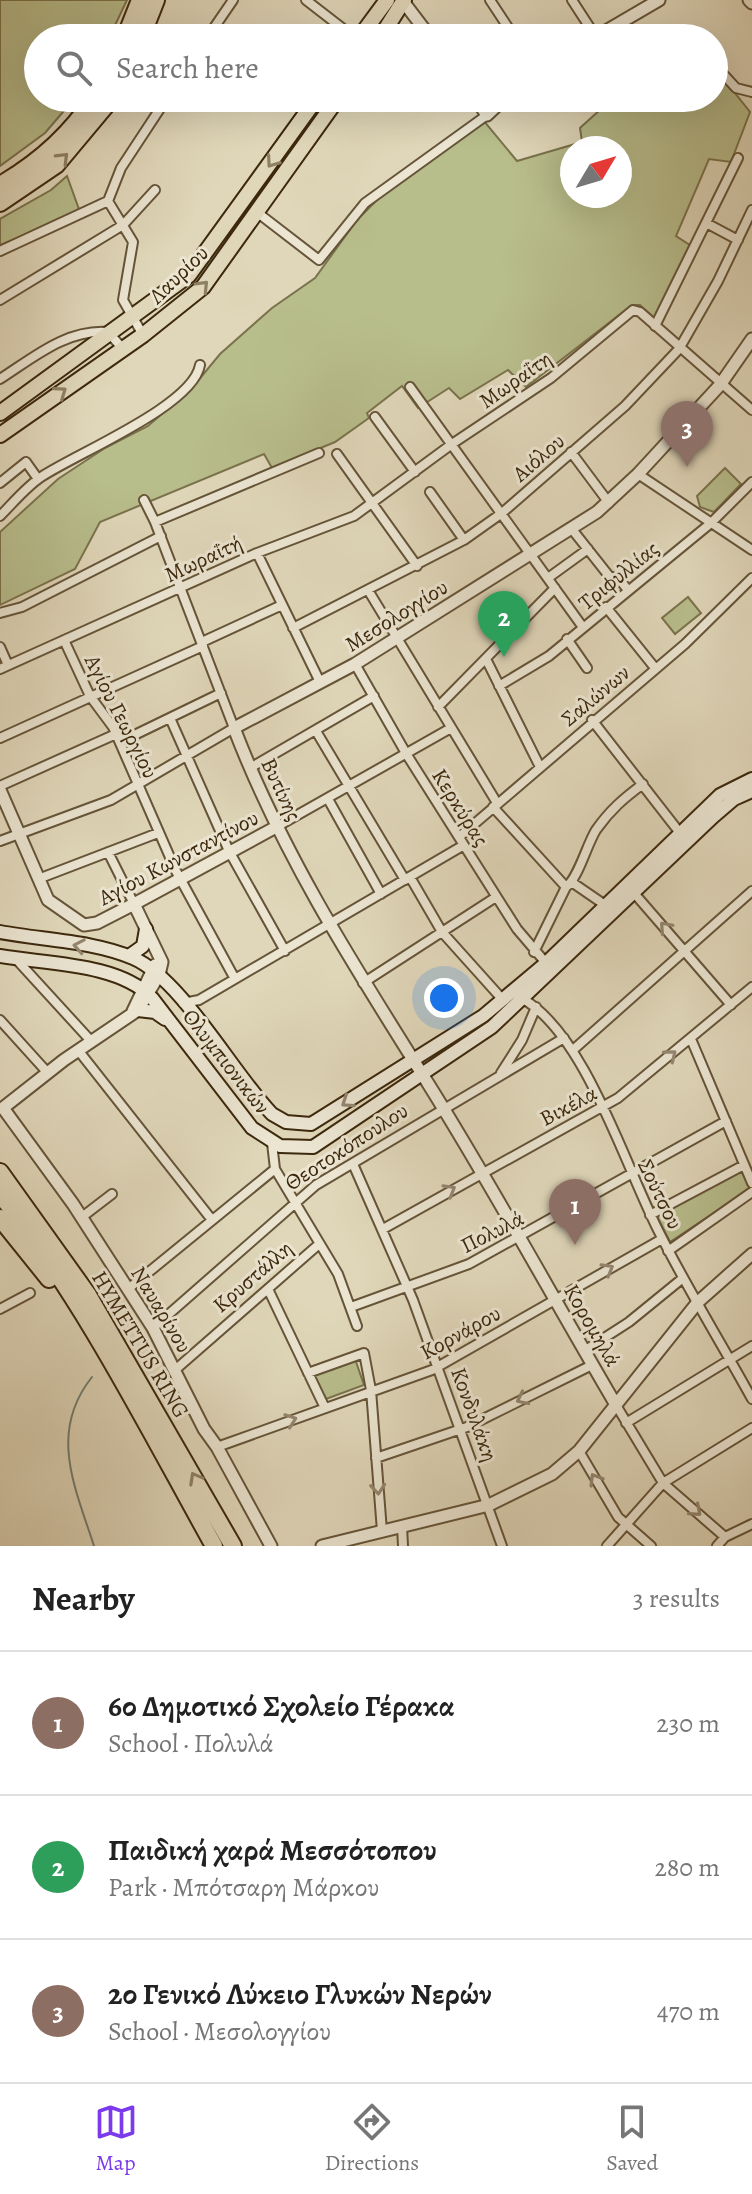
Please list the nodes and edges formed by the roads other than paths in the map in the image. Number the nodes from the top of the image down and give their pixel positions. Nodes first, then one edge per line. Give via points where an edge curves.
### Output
1 (140, 0) edge
2 (156, 0) edge
3 (233, 0) edge
4 (306, 0) edge
5 (387, 0) edge
6 (403, 0) edge
7 (490, 0) edge
8 (572, 0) edge
9 (652, 2) edge
10 (131, 24) edge
11 (147, 24) edge
12 (217, 24) edge
13 (338, 24) edge
14 (368, 24) edge
15 (388, 24) edge
16 (421, 24) edge
17 (506, 24) edge
18 (587, 24) edge
19 (618, 24) edge
20 (728, 79) edge
21 (752, 92) edge
22 (84, 112) edge
23 (100, 112) edge
24 (158, 112) edge
25 (307, 112) edge
26 (328, 112) edge
27 (485, 112) edge
28 (490, 112) edge
29 (487, 115) junction
30 (738, 158) dead end
31 (0, 185) edge
32 (155, 190) dead end
33 (108, 201) junction
34 (0, 203) edge
35 (752, 210) edge
36 (258, 213) junction
37 (708, 224) junction
38 (123, 225) junction
39 (738, 240) junction
40 (0, 251) edge
41 (0, 300) edge
42 (133, 320) junction
43 (655, 326) junction
44 (112, 334) junction
45 (143, 335) junction
46 (752, 339) edge
47 (123, 349) junction
48 (679, 349) junction
49 (200, 365) dead end
50 (0, 379) edge
51 (720, 385) junction
52 (410, 387) dead end
53 (752, 410) edge
54 (0, 413) edge
55 (375, 417) dead end
56 (0, 435) edge
57 (452, 444) junction
58 (571, 452) junction
59 (319, 453) dead end
60 (337, 454) dead end
61 (415, 472) junction
62 (638, 474) junction
63 (38, 479) junction
64 (752, 482) edge
65 (0, 483) edge
66 (430, 492) dead end
67 (145, 500) dead end
68 (373, 503) junction
69 (609, 503) junction
70 (502, 513) junction
71 (0, 516) edge
72 (155, 522) junction
73 (711, 523) junction
74 (571, 528) junction
75 (161, 536) junction
76 (464, 540) junction
77 (588, 549) junction
78 (752, 550) edge
79 (257, 553) junction
80 (530, 553) junction
81 (417, 566) junction
82 (548, 578) junction
83 (752, 578) edge
84 (181, 588) junction
85 (555, 588) junction
86 (368, 590) junction
87 (628, 590) junction
88 (282, 605) junction
89 (606, 607) junction
90 (0, 613) edge
91 (582, 626) junction
92 (293, 628) junction
93 (397, 639) junction
94 (567, 639) junction
95 (64, 640) junction
96 (203, 644) junction
97 (0, 647) edge
98 (486, 659) junction
99 (355, 664) junction
100 (4, 667) edge
101 (587, 668) dead end
102 (655, 668) junction
103 (320, 682) junction
104 (499, 686) junction
105 (221, 693) junction
106 (90, 696) junction
107 (374, 696) junction
108 (438, 707) junction
109 (170, 718) junction
110 (592, 720) junction
111 (234, 728) junction
112 (451, 728) junction
113 (316, 731) junction
114 (0, 738) edge
115 (118, 738) junction
116 (187, 755) junction
117 (407, 755) junction
118 (540, 767) junction
119 (250, 768) junction
120 (752, 779) edge
121 (643, 784) junction
122 (138, 785) junction
123 (349, 787) junction
124 (0, 788) edge
125 (752, 791) edge
126 (328, 799) junction
127 (495, 805) junction
128 (278, 826) junction
129 (158, 833) junction
130 (680, 833) junction
131 (19, 834) junction
132 (0, 841) edge
133 (462, 841) junction
134 (229, 851) junction
135 (108, 852) junction
136 (38, 879) junction
137 (181, 879) junction
138 (407, 879) junction
139 (569, 885) junction
140 (752, 891) edge
141 (634, 893) junction
142 (381, 894) junction
143 (496, 897) junction
144 (134, 904) junction
145 (605, 905) junction
146 (328, 926) junction
147 (146, 929) junction
148 (0, 932) edge
149 (442, 932) junction
150 (686, 950) junction
151 (285, 951) junction
152 (534, 952) junction
153 (0, 956) edge
154 (129, 956) junction
155 (16, 959) junction
156 (546, 963) junction
157 (156, 973) junction
158 (235, 979) junction
159 (363, 983) junction
160 (752, 987) edge
161 (146, 992) junction
162 (527, 996) junction
163 (503, 1000) junction
164 (183, 1003) junction
165 (731, 1005) junction
166 (536, 1007) junction
167 (136, 1011) junction
168 (0, 1020) edge
169 (176, 1028) junction
170 (564, 1038) junction
171 (691, 1039) junction
172 (91, 1041) junction
173 (78, 1050) junction
174 (573, 1050) junction
175 (411, 1058) junction
176 (47, 1072) junction
177 (500, 1074) junction
178 (422, 1075) junction
179 (2, 1106) edge
180 (442, 1107) junction
181 (601, 1108) junction
182 (726, 1121) junction
183 (272, 1143) junction
184 (0, 1158) edge
185 (353, 1164) junction
186 (744, 1165) junction
187 (275, 1169) junction
188 (0, 1172) edge
189 (481, 1172) junction
190 (630, 1174) junction
191 (752, 1183) edge
192 (752, 1192) edge
193 (0, 1194) edge
194 (112, 1194) dead end
195 (294, 1203) junction
196 (650, 1215) junction
197 (82, 1217) junction
198 (0, 1218) edge
199 (212, 1220) junction
200 (383, 1229) junction
201 (519, 1238) junction
202 (662, 1239) junction
203 (318, 1245) junction
204 (668, 1251) junction
205 (752, 1254) edge
206 (683, 1278) junction
207 (408, 1288) junction
208 (128, 1289) junction
209 (268, 1289) junction
210 (30, 1293) dead end
211 (88, 1295) junction
212 (555, 1300) junction
213 (698, 1302) junction
214 (351, 1307) junction
215 (0, 1309) edge
216 (357, 1326) dead end
217 (153, 1328) junction
218 (752, 1346) edge
219 (584, 1351) junction
220 (730, 1359) junction
221 (592, 1365) junction
222 (438, 1367) junction
223 (175, 1370) junction
224 (308, 1373) junction
225 (371, 1390) junction
226 (752, 1399) edge
227 (616, 1405) junction
228 (325, 1408) junction
229 (626, 1423) junction
230 (752, 1428) edge
231 (461, 1430) junction
232 (155, 1441) junction
233 (217, 1447) junction
234 (579, 1451) junction
235 (376, 1458) junction
236 (663, 1483) junction
237 (489, 1505) junction
238 (752, 1524) edge
239 (625, 1525) junction
240 (402, 1526) junction
241 (382, 1531) junction
242 (725, 1537) junction
243 (214, 1546) edge
244 (233, 1546) edge
245 (271, 1546) edge
246 (322, 1546) edge
247 (403, 1546) edge
248 (502, 1546) edge
249 (607, 1546) edge
250 (651, 1546) edge
251 (717, 1546) edge

1 - 10 highway
2 - 11 highway
3 - 12 street
4 - 13 street
5 - 14 main road
6 - 15 main road
6 - 16 street
7 - 17 street
8 - 18 street
9 - 19 street
20 - 21 street
22 - 31 highway via 50,150
34 -> 23 highway via 56,165
24 - 33 street via 121,168
25 -> 42 main road, Λαυρίου via 197,266
26 - 36 main road, Λαυρίου
27 - 29 street
28 - 29 street
29 - 36 street via 365,203 319,260
30 - 37 street
32 - 38 street
33 - 38 street
33 - 40 street
35 - 39 street, Αιόλου
45 -> 36 main road, Λαυρίου via 203,287
37 - 39 street
37 - 43 street
38 - 41 street
38 - 42 street via 133,250 123,300
39 - 48 street, Αιόλου
42 - 44 main road, Λαυρίου
42 - 45 street
43 - 48 street
43 - 57 street, Μωραΐτη via 633,310 551,378
44 - 47 street
44 - 50 street via 85,334 49,346
44 - 54 main road, Λαυρίου
45 - 47 main road, Λαυρίου
46 - 51 street, Μεσολογγίου
56 -> 47 main road, Λαυρίου
48 - 51 street
48 - 58 street, Αιόλου
49 - 63 street via 198,377 161,410
51 - 53 street
51 - 62 street, Μεσολογγίου
52 - 57 street
55 - 61 street
57 - 61 street, Μωραΐτη
57 - 70 street
58 - 69 street
58 - 70 street, Αιόλου
59 - 72 street
60 - 68 street
61 - 68 street, Μωραΐτή
62 - 69 street, Μεσολογγίου
62 - 73 street
63 - 65 street via 26,462
63 - 71 street
64 - 73 street, Τριφυλλίας
66 - 76 street
67 - 72 street, Βυτίνης
68 - 79 street, Μωραΐτή via 349,519
68 - 81 street
69 - 74 street, Μεσολογγίου
70 - 76 street, Αιόλου
70 - 80 street
72 - 75 street, Βυτίνης
73 - 78 street
73 - 87 street, Τριφυλλίας
74 - 77 street
74 - 80 street, Μεσολογγίου
75 - 84 street, Βυτίνης
75 - 90 street via 22,607
76 - 81 street, Αιόλου
77 - 82 street
77 - 87 street
79 - 84 street, Μωραΐτή
79 - 88 street
80 - 82 street
80 - 93 street, Μεσολογγίου
81 - 86 street, Αιόλου
82 - 85 street
83 - 102 street, Σαλώνων
84 - 95 street, Μωραΐτή
84 - 96 street, Βυτίνης
85 - 91 street
85 - 98 street
86 - 92 street, Αιόλου
86 - 93 street
87 - 89 street, Τριφυλλίας
88 - 92 street
88 - 96 street
89 - 91 street, Τριφυλλίας
89 - 102 street
91 - 94 street, Τριφυλλίας
92 - 103 street
93 - 99 street, Μεσολογγίου
93 - 108 street
94 - 101 street
94 - 104 street, Τριφυλλίας via 541,662
95 - 100 street, Μωραΐτή
95 - 106 street, Αγίου Γεωργίου
96 - 105 street, Βυτίνης
96 - 106 street
97 - 100 street
98 - 104 street
98 - 108 street
99 - 103 street, Μεσολογγίου
99 - 107 street, Κερκύρας
102 - 110 street, Σαλώνων
103 - 111 street, Μεσολογγίου
104 - 118 street
105 - 109 street
105 - 111 street, Βυτίνης
106 - 114 street
106 - 115 street, Αγίου Γεωργίου
107 - 113 street
107 - 117 street, Κερκύρας
108 - 112 street
109 - 115 street
109 - 116 street
110 - 118 street, Σαλώνων
110 - 121 street
111 - 116 street, Μεσολογγίου
111 - 119 street, Βυτίνης
112 - 117 street, Αγίου Κωνσταντίνου
112 - 127 street
113 - 119 street
113 - 123 street
115 - 122 street, Αγίου Γεωργίου
115 - 124 street
116 - 122 street, Μεσολογγίου
116 - 134 street
117 - 123 street, Αγίου Κωνσταντίνου
117 - 133 street, Κερκύρας
118 - 127 street, Σαλώνων
119 - 128 street, Βυτίνης
120 - 130 main road via 720,795
121 - 130 street
121 - 139 street via 610,811
122 - 129 street, Αγίου Γεωργίου
122 - 131 street, Μεσολογγίου
123 - 126 street, Αγίου Κωνσταντίνου
123 - 138 street
124 - 131 street
125 - 141 main road via 713,817
126 - 128 street, Αγίου Κωνσταντίνου
126 - 142 street
127 - 133 street, Σαλώνων
127 - 139 street
128 - 134 street, Αγίου Κωνσταντίνου
128 - 146 street, Βυτίνης
129 - 135 street
129 - 137 street, Αγίου Γεωργίου
130 - 145 main road
131 - 132 street, Μεσολογγίου
131 - 136 street
133 - 138 street, Σαλώνων
133 - 143 street, Κερκύρας
134 - 137 street, Αγίου Κωνσταντίνου
134 - 151 street
135 - 136 street
135 - 144 street
136 - 144 street, Αγίου Κωνσταντίνου via 53,906 77,923 90,925
137 - 144 street, Αγίου Κωνσταντίνου
137 - 158 street, Αγίου Γεωργίου
138 - 142 street, Σαλώνων
138 - 149 street
139 - 145 street
139 - 152 street
140 - 150 street
150 -> 141 street
141 - 162 main road
142 - 146 street, Σαλώνων
143 - 149 street
143 - 152 street, Κερκύρας
144 - 147 street
145 - 156 main road
146 - 151 street, Σαλώνων
146 - 159 street, Βυτίνης
147 - 154 main road via 143,946
147 - 157 street via 155,948
154 -> 148 main road, Ολυμπιονικών
149 - 159 street
149 - 163 street
150 - 165 street
150 - 174 street
151 - 158 street, Σαλώνων
152 - 156 street, Κερκύρας
153 - 155 main road, Ολυμπιονικών
154 - 157 main road, Ολυμπιονικών
155 - 161 main road, Ολυμπιονικών via 110,974
155 - 172 street
156 - 163 main road
157 - 161 street
157 - 164 main road, Ολυμπιονικών
158 - 164 street, Σαλώνων
159 - 175 street, Βυτίνης
160 - 165 street, Βικέλα
161 - 167 street
161 - 169 main road, Ολυμπιονικών
162 - 166 street, Σούτσου
162 - 178 main road, Ολυμπιονικών
163 - 175 main road, Ολυμπιονικών
175 -> 164 main road, Ολυμπιονικών via 318,1121 286,1122 267,1109
165 - 171 street, Βικέλα
166 - 170 street, Σούτσου
166 - 177 street, Θεοτοκόπουλου
167 - 169 main road via 155,1012
167 - 172 street
168 - 176 street
169 - 183 main road, Ολυμπιονικών via 246,1121
170 - 174 street, Σούτσου
170 - 177 street, Θεοτοκόπουλου
181 -> 171 street, Βικέλα
171 - 182 street
172 - 173 street
173 - 176 street
173 - 199 street
174 - 181 street, Σούτσου
175 - 178 street, Βυτίνης
176 - 179 street
177 - 180 street, Θεοτοκόπουλου
178 - 180 street, Κορομηλά
178 - 183 main road, Ολυμπιονικών via 322,1143 302,1149
179 - 197 street, Ναυαρίνου
180 - 185 street, Θεοτοκόπουλου
180 - 189 street, Κορομηλά
181 - 189 street, Βικέλα
181 - 190 street, Σούτσου
182 - 186 street
182 - 190 street, Πολυλά
183 - 187 street
184 - 211 highway via 49,1225
185 - 195 street, Θεοτοκόπουλου
185 - 200 street, Κονδυλάκη
186 - 191 street
186 - 196 street
187 - 195 street
187 - 199 street
188 - 211 highway, HYMETTUS RING
200 -> 189 street, Βικέλα
189 - 201 street, Κορομηλά
190 - 196 street, Σούτσου
190 - 201 street, Πολυλά
192 - 204 street
193 - 232 highway, HYMETTUS RING via 71,1292
194 - 197 street
195 - 203 street
195 - 217 street, Θεοτοκόπουλου
196 - 202 street, Σούτσου
197 - 208 street, Ναυαρίνου
198 - 232 highway via 80,1321
199 - 208 street
200 - 207 street, Κονδυλάκη
201 - 207 street, Πολυλά
201 - 212 street, Κορομηλά
202 - 204 street, Σούτσου
212 -> 202 street, Κορνάρου
203 - 209 street, Κρυστάλλη
203 - 214 street via 338,1274
204 - 206 street, Σούτσου
205 - 213 street
206 - 213 street, Σούτσου
206 - 219 street
207 - 214 street, Πολυλά
207 - 222 street, Κονδυλάκη
208 - 217 street, Ναυαρίνου
209 - 223 street, Κρυστάλλη
209 - 224 street
210 - 215 street
244 -> 211 highway, HYMETTUS RING
212 - 219 street, Κορομηλά
212 - 222 street, Κορνάρου
213 - 220 street, Σούτσου
213 - 227 street
214 - 216 street
217 - 223 street, Ναυαρίνου
218 - 220 street
219 - 221 street, Κορομηλά
220 - 226 street, Σούτσου
220 - 229 street
221 - 227 street, Κορομηλά
221 -> 231 street
222 - 225 street, Κορνάρου
222 - 231 street, Κονδυλάκη
223 - 233 street, Ναυαρίνου
224 - 225 street via 364,1353
224 - 228 street
225 - 228 street, Κορνάρου
225 - 235 street
227 - 229 street, Κορομηλά
227 - 234 street
233 -> 228 street, Κορνάρου
229 - 236 street, Κορομηλά
230 - 236 street
231 - 235 street
231 - 237 street, Κονδυλάκη
232 - 243 highway, HYMETTUS RING
233 - 245 street, Ναυαρίνου
234 - 237 street via 539,1483
239 -> 234 street
235 -> 241 street
236 - 239 street
236 -> 242 street, Κορομηλά
237 - 240 street
237 - 248 street, Κονδυλάκη
238 - 242 street
239 - 249 street
239 - 250 street
240 - 241 street
240 - 247 street
241 - 246 street
242 - 251 street

